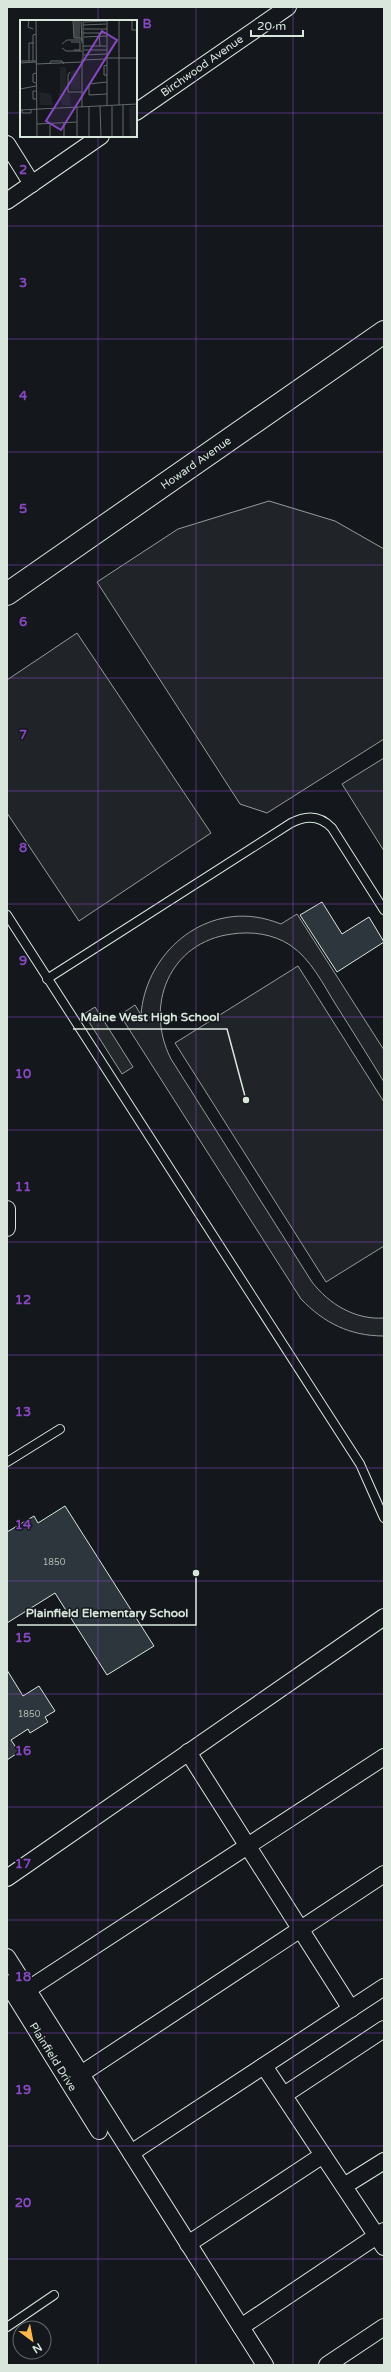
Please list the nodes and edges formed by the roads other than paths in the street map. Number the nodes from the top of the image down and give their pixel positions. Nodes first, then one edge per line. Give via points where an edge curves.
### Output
1 (281, 9) edge
2 (137, 111) edge
3 (100, 137) edge
4 (7, 144) edge
5 (32, 184) junction
6 (7, 201) edge
7 (384, 332) edge
8 (7, 594) edge
9 (384, 910) edge
10 (7, 915) edge
11 (47, 980) junction
12 (7, 1209) edge
13 (8, 1227) edge
14 (60, 1429) dead end
15 (7, 1462) edge
16 (384, 1518) edge
17 (384, 1617) edge
18 (188, 1752) junction
19 (384, 1757) edge
20 (248, 1846) junction
21 (384, 1874) edge
22 (7, 1878) edge
23 (300, 1929) junction
24 (7, 1957) edge
25 (7, 1983) edge
26 (384, 1987) edge
27 (28, 1990) junction
28 (350, 2009) junction
29 (384, 2029) edge
30 (264, 2066) junction
31 (81, 2074) junction
32 (284, 2095) junction
33 (99, 2131) dead end
34 (131, 2153) junction
35 (324, 2155) junction
36 (384, 2161) edge
37 (344, 2186) junction
38 (382, 2238) edge
39 (188, 2244) junction
40 (54, 2295) dead end
41 (7, 2327) edge
42 (241, 2327) junction
43 (384, 2327) edge
44 (265, 2365) edge
45 (327, 2365) edge

1 - 2 street, Birchwood Avenue
3 - 5 street
4 - 5 street
5 - 6 street
7 - 8 street, Howard Avenue
9 - 11 lane via 332,828 322,820 307,817 291,824
10 - 11 lane
11 - 16 lane via 360,1464
12 - 13 street
14 - 15 lane
17 - 18 street
18 - 20 street
18 - 22 street
19 - 20 street
20 - 23 street
20 - 27 street
21 - 23 street
23 - 28 street
23 - 31 street
24 - 27 street
25 - 33 street, Plainfield Drive
26 - 28 street
27 - 31 street
28 - 30 street
29 - 32 street
30 - 32 street
30 - 34 street
31 - 34 street
32 - 35 street
34 - 39 street
35 - 37 street
35 - 39 street
36 - 37 street
37 - 38 street
38 - 42 street
39 - 42 street
40 - 41 lane
42 - 44 street
43 - 45 street

